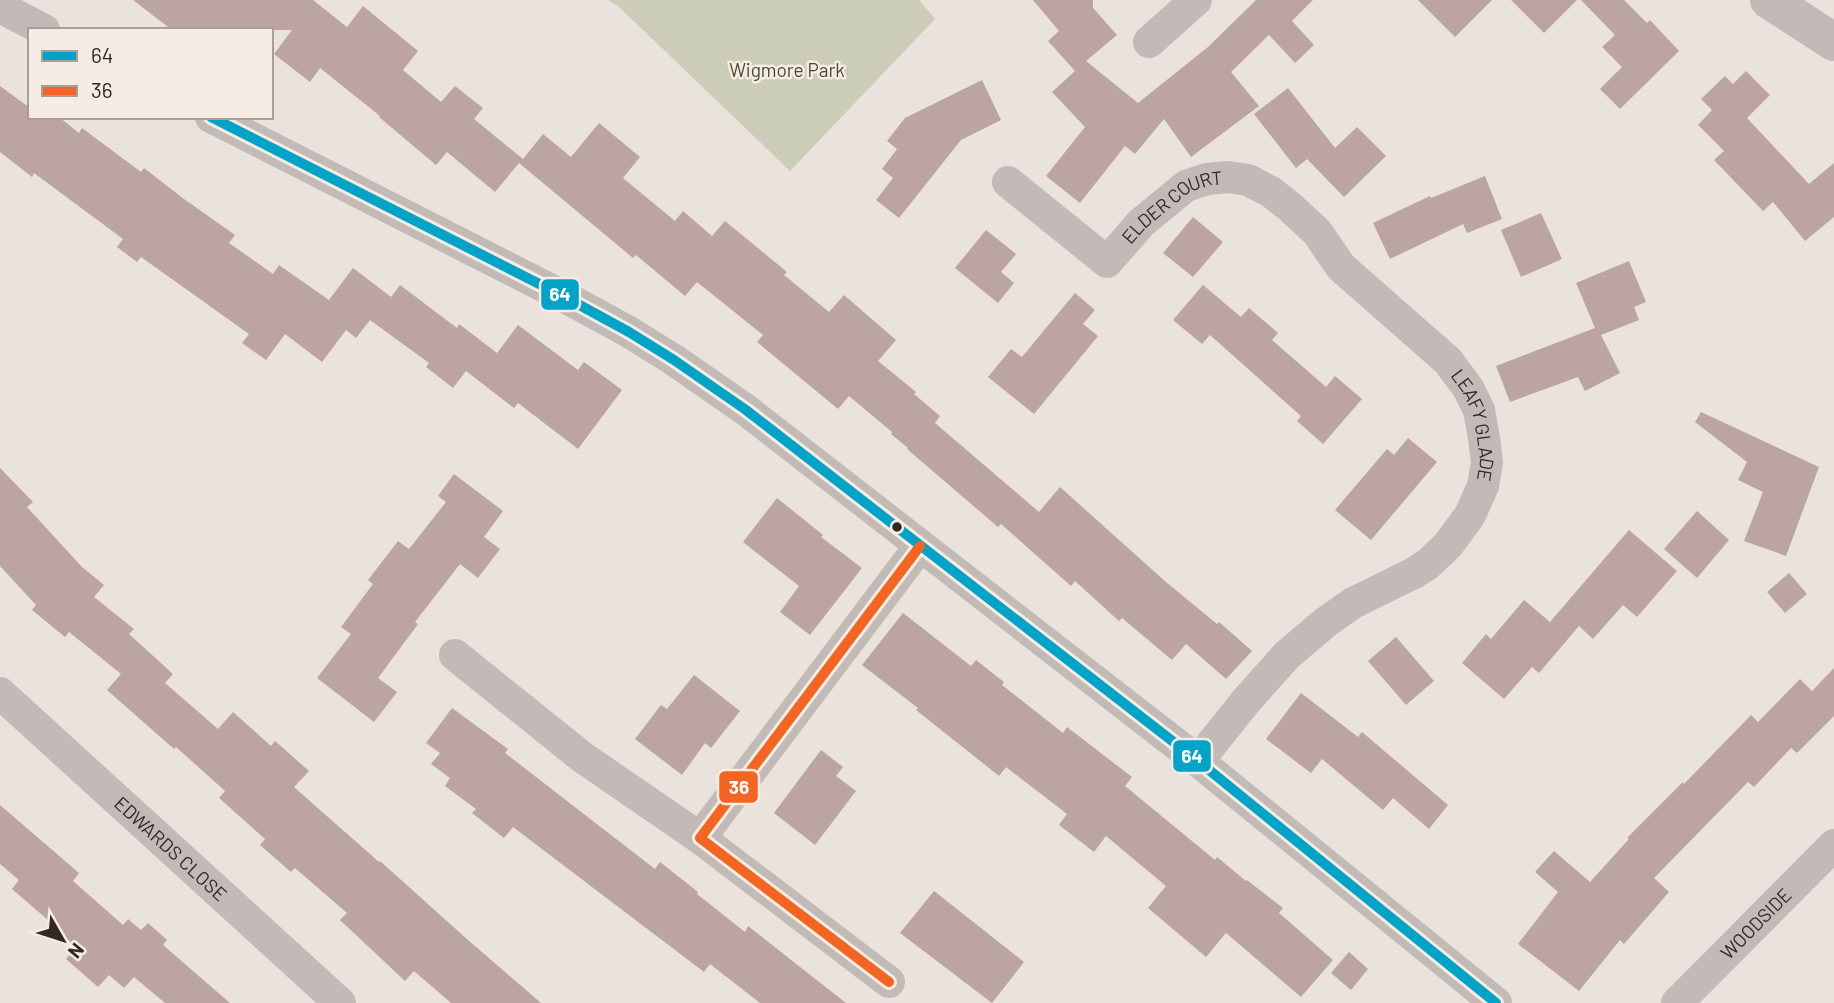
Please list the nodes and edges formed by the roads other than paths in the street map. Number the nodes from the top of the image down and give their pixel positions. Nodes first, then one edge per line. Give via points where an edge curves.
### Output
1 (1196, 0) edge
2 (1769, 0) edge
3 (0, 7) edge
4 (40, 28) edge
5 (1149, 42) dead end
6 (1834, 42) edge
7 (215, 119) edge
8 (1008, 182) dead end
9 (1341, 267) joint
10 (920, 546) junction
11 (454, 655) dead end
12 (0, 693) edge
13 (1198, 761) junction
14 (700, 838) junction
15 (1834, 845) edge
16 (888, 982) dead end
17 (340, 1003) edge
18 (1496, 1003) edge
19 (1677, 1003) edge

1 - 5 street
2 - 6 street
3 - 4 street
7 - 10 street via 629,332 746,410
8 - 9 street, ELDER COURT via 1107,262 1141,223 1186,186 1206,178 1248,180 1271,192 1317,232
9 - 13 street, LEAFY GLADE via 1448,361 1468,388 1479,410 1484,438 1483,486 1470,515 1448,545 1421,569 1326,621 1287,655
10 - 13 street
10 - 14 street
11 - 14 street via 582,757
12 - 17 street, EDWARDS CLOSE
13 - 18 street
14 - 16 street
15 - 19 street, WOODSIDE

